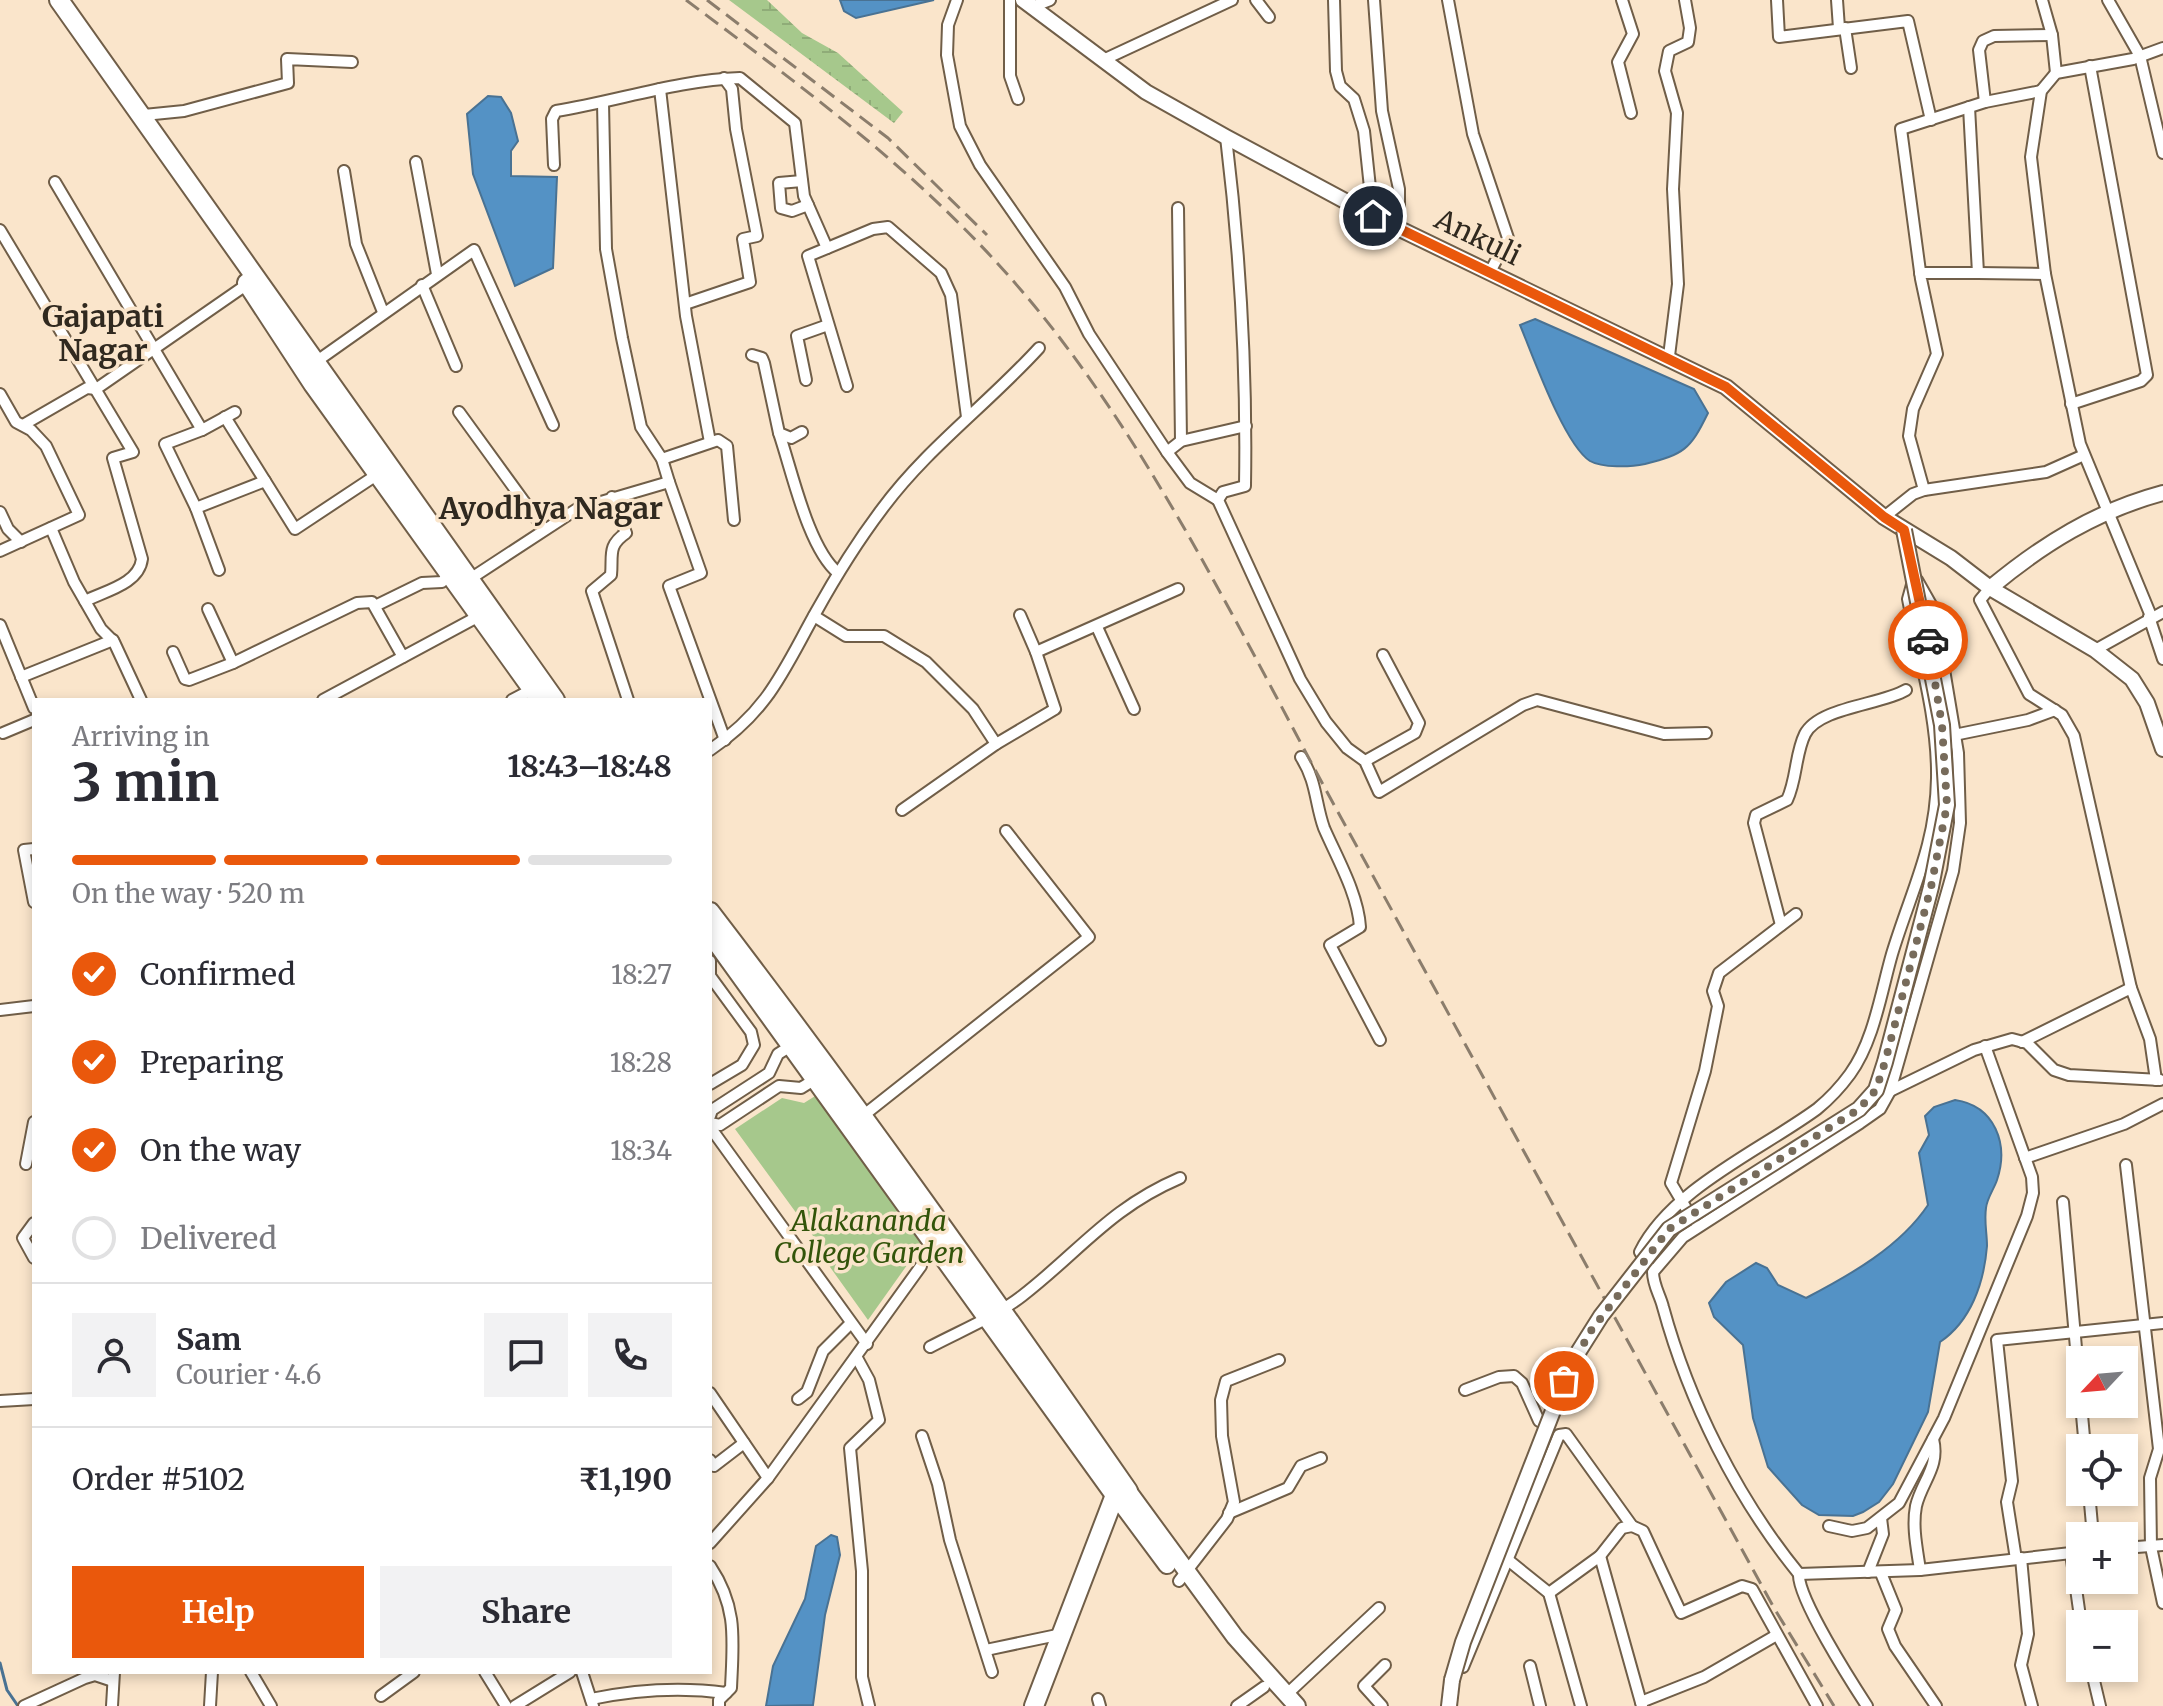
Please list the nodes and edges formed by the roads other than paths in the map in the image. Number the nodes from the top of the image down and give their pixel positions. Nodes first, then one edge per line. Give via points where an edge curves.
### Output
1 (45, 0) edge
2 (59, 0) edge
3 (957, 0) edge
4 (1010, 0) edge
5 (1050, 0) edge
6 (1232, 0) edge
7 (1256, 0) edge
8 (1334, 0) edge
9 (1374, 0) edge
10 (1448, 0) edge
11 (1622, 0) edge
12 (1685, 0) edge
13 (1777, 0) edge
14 (1837, 0) edge
15 (2042, 0) edge
16 (2108, 0) edge
17 (1028, 4) edge
18 (1269, 17) dead end
19 (1842, 28) junction
20 (2052, 35) junction
21 (2163, 48) edge
22 (2140, 56) junction
23 (1103, 60) junction
24 (352, 62) dead end
25 (2090, 66) junction
26 (1851, 68) dead end
27 (2056, 73) junction
28 (724, 78) junction
29 (112, 80) junction
30 (660, 89) junction
31 (2041, 91) junction
32 (1018, 99) dead end
33 (1985, 102) junction
34 (603, 103) junction
35 (1969, 107) junction
36 (1631, 113) dead end
37 (144, 115) junction
38 (1931, 120) junction
39 (1226, 137) junction
40 (2163, 153) edge
41 (416, 162) dead end
42 (554, 165) dead end
43 (344, 171) dead end
44 (802, 181) junction
45 (55, 182) dead end
46 (808, 205) junction
47 (1178, 208) dead end
48 (1373, 216) junction
49 (1399, 228) junction
50 (0, 230) edge
51 (827, 248) junction
52 (1490, 272) junction
53 (1920, 273) junction
54 (1978, 273) junction
55 (437, 274) junction
56 (2045, 274) junction
57 (253, 281) junction
58 (422, 285) junction
59 (685, 304) junction
60 (383, 312) junction
61 (828, 325) junction
62 (1039, 348) dead end
63 (156, 349) junction
64 (752, 355) dead end
65 (1669, 356) junction
66 (317, 361) junction
67 (456, 366) dead end
68 (806, 380) dead end
69 (847, 386) dead end
70 (96, 389) junction
71 (0, 394) edge
72 (2071, 404) junction
73 (459, 412) dead end
74 (967, 417) junction
75 (23, 425) junction
76 (553, 425) dead end
77 (1246, 426) junction
78 (202, 430) junction
79 (802, 432) dead end
80 (779, 433) junction
81 (1181, 441) junction
82 (710, 442) junction
83 (1167, 452) junction
84 (2084, 455) junction
85 (662, 459) junction
86 (378, 474) junction
87 (265, 481) junction
88 (669, 482) junction
89 (1924, 490) junction
90 (2163, 493) edge
91 (612, 497) junction
92 (1218, 500) junction
93 (196, 508) junction
94 (2108, 511) junction
95 (0, 512) edge
96 (1884, 517) junction
97 (734, 520) dead end
98 (51, 528) junction
99 (544, 529) junction
100 (1904, 530) junction
101 (21, 542) junction
102 (0, 551) edge
103 (219, 570) dead end
104 (838, 573) junction
105 (449, 574) junction
106 (1915, 575) junction
107 (470, 579) junction
108 (1990, 588) junction
109 (1178, 589) dead end
110 (85, 601) junction
111 (375, 606) junction
112 (208, 609) dead end
113 (2163, 612) edge
114 (1020, 615) dead end
115 (479, 616) junction
116 (814, 616) junction
117 (2150, 616) junction
118 (0, 625) edge
119 (1097, 627) junction
120 (113, 640) junction
121 (2095, 650) junction
122 (173, 652) dead end
123 (1036, 652) junction
124 (1383, 655) dead end
125 (403, 657) junction
126 (2163, 659) edge
127 (233, 663) junction
128 (21, 677) junction
129 (1906, 690) dead end
130 (538, 691) edge
131 (140, 698) edge
132 (327, 698) edge
133 (518, 698) edge
134 (627, 698) edge
135 (710, 698) edge
136 (32, 703) edge
137 (712, 704) edge
138 (1134, 709) dead end
139 (2055, 710) junction
140 (32, 721) edge
141 (3, 733) dead end
142 (1706, 733) dead end
143 (1954, 735) junction
144 (725, 740) junction
145 (996, 744) junction
146 (712, 749) edge
147 (2163, 749) edge
148 (1301, 757) dead end
149 (1365, 761) junction
150 (902, 810) dead end
151 (1006, 831) dead end
152 (32, 849) edge
153 (32, 892) edge
154 (1796, 914) dead end
155 (712, 915) edge
156 (1781, 925) junction
157 (712, 935) edge
158 (712, 978) edge
159 (2131, 988) junction
160 (32, 1006) edge
161 (0, 1010) edge
162 (799, 1040) junction
163 (1380, 1040) dead end
164 (2022, 1042) junction
165 (1985, 1046) junction
166 (824, 1073) junction
167 (2160, 1080) edge
168 (712, 1083) edge
169 (1890, 1091) junction
170 (2163, 1104) edge
171 (712, 1110) edge
172 (864, 1115) junction
173 (712, 1125) edge
174 (712, 1128) edge
175 (32, 1132) edge
176 (2025, 1158) junction
177 (26, 1164) dead end
178 (2126, 1165) dead end
179 (1180, 1178) dead end
180 (1680, 1202) junction
181 (2063, 1202) dead end
182 (32, 1226) edge
183 (1699, 1228) junction
184 (941, 1237) junction
185 (32, 1254) edge
186 (921, 1266) dead end
187 (1653, 1272) junction
188 (994, 1313) junction
189 (851, 1323) junction
190 (2163, 1323) edge
191 (2145, 1325) junction
192 (2075, 1331) junction
193 (867, 1344) junction
194 (2076, 1346) edge
195 (930, 1347) dead end
196 (857, 1358) junction
197 (1279, 1360) dead end
198 (1465, 1390) dead end
199 (712, 1396) edge
200 (32, 1399) edge
201 (798, 1399) dead end
202 (0, 1401) edge
203 (1539, 1421) dead end
204 (922, 1436) dead end
205 (1933, 1439) junction
206 (744, 1443) junction
207 (1321, 1458) dead end
208 (712, 1463) edge
209 (768, 1478) junction
210 (1121, 1493) junction
211 (1229, 1513) junction
212 (1881, 1518) junction
213 (1632, 1526) junction
214 (1829, 1526) dead end
215 (712, 1541) edge
216 (2163, 1545) edge
217 (2138, 1547) edge
218 (2151, 1547) junction
219 (2066, 1553) edge
220 (1600, 1556) junction
221 (2019, 1558) junction
222 (1508, 1560) junction
223 (712, 1570) edge
224 (1920, 1570) junction
225 (1868, 1572) junction
226 (1881, 1573) junction
227 (1799, 1574) junction
228 (1182, 1577) junction
229 (1549, 1593) junction
230 (2163, 1603) edge
231 (1379, 1608) dead end
232 (1062, 1634) junction
233 (1775, 1636) junction
234 (986, 1650) junction
235 (1385, 1665) dead end
236 (1530, 1666) dead end
237 (992, 1672) dead end
238 (212, 1674) edge
239 (252, 1674) edge
240 (411, 1674) edge
241 (486, 1674) edge
242 (567, 1674) edge
243 (583, 1674) edge
244 (114, 1676) edge
245 (2094, 1682) edge
246 (1264, 1687) junction
247 (726, 1693) junction
248 (381, 1696) dead end
249 (592, 1702) edge
250 (1288, 1702) edge
251 (1641, 1704) edge
252 (25, 1706) edge
253 (112, 1706) edge
254 (210, 1706) edge
255 (271, 1706) edge
256 (506, 1706) edge
257 (515, 1706) edge
258 (719, 1706) edge
259 (869, 1706) edge
260 (1034, 1706) edge
261 (1237, 1706) edge
262 (1382, 1706) edge
263 (1452, 1706) edge
264 (1540, 1706) edge
265 (1581, 1706) edge
266 (1817, 1706) edge
267 (1867, 1706) edge
268 (1936, 1706) edge
269 (2032, 1706) edge
270 (2100, 1706) edge

1 - 29 highway
2 - 29 highway
3 - 83 street via 948,25 947,55 960,126 980,165 1065,287 1089,334
4 - 32 street via 1010,76
5 - 17 street
6 - 23 street
7 - 18 street
8 - 48 street via 1336,71 1340,86 1354,99 1364,131
9 - 49 street via 1382,111 1399,189
10 - 52 street via 1473,134 1508,238
11 - 36 street via 1633,34 1618,62
12 - 65 street via 1688,42 1669,51 1665,71 1677,113 1677,297
13 - 19 street via 1779,37
14 - 19 street
15 - 20 street
16 - 22 street
17 - 23 main road, Ankuli
19 - 26 street
19 - 38 street via 1908,21
20 - 27 street
20 - 33 street via 1994,36 1983,41 1979,50
21 - 22 street
22 - 25 street
22 - 40 street
23 - 39 main road, Ankuli via 1146,92
24 - 37 street via 287,59 288,83 184,111
25 - 27 street
25 - 72 street via 2147,375
27 - 31 street
28 - 30 street
28 - 44 street via 740,78 795,123
28 - 59 street via 732,89 757,236 743,239 750,282
29 - 37 highway
29 - 57 highway
30 - 34 street
30 - 59 street
31 - 33 street
31 - 56 street via 2031,157
33 - 35 street
34 - 42 street via 556,111
34 - 85 street via 606,249 634,401 646,438
35 - 38 street
35 - 54 street
37 - 57 highway
38 - 53 street via 1901,129
39 - 48 main road, Ankuli
39 - 77 street via 1236,221
41 - 55 street
43 - 60 street via 356,244
44 - 46 street
44 - 46 street via 779,183 781,208 792,211
45 - 63 street
46 - 51 street
47 - 81 street
48 - 49 main road, Ankuli
49 - 52 main road, Ankuli
50 - 70 street
51 - 61 street via 808,256
51 - 74 street via 888,227 941,273 951,295
52 - 65 main road, Ankuli
53 - 54 street
53 - 89 street via 1937,354 1913,409 1909,436
54 - 56 street
55 - 58 street
55 - 76 street via 474,250
56 - 72 street
57 - 63 street
57 - 66 highway
57 - 86 highway
58 - 60 street
58 - 67 street
59 - 82 street
60 - 66 street
61 - 68 street via 797,336
61 - 69 street
62 - 74 street
63 - 70 street
63 - 78 street
64 - 80 street via 764,363
65 - 96 main road, Ankuli via 1726,387
66 - 107 highway
70 - 75 street via 87,388
70 - 110 street via 133,452 113,458 142,559 134,578
71 - 75 street
72 - 84 street
73 - 99 street
74 - 104 street via 881,509
75 - 98 street via 46,446 79,515
77 - 81 street
77 - 92 street via 1245,486 1223,492
78 - 87 street via 230,415
78 - 93 street via 165,444
79 - 80 street via 791,438
80 - 104 street via 813,531 827,564
81 - 83 street
82 - 85 street
82 - 97 street via 727,446
83 - 92 street via 1190,483
84 - 89 street via 2046,472
84 - 94 street
85 - 88 street
86 - 87 street via 295,529
86 - 105 highway
87 - 93 street
88 - 91 street
88 - 135 street via 701,573 669,586
89 - 96 street
90 - 94 main road
91 - 99 street via 577,509
91 - 134 street via 626,533 613,542 611,575 592,591
92 - 149 street via 1315,707 1347,748
93 - 103 street
94 - 108 main road via 2037,549
94 - 117 street
95 - 101 street
96 - 100 main road, Ankuli
98 - 101 street
98 - 110 street
99 - 107 street
100 - 106 main road, bridge
100 - 108 main road, Ankuli
101 - 102 street
104 - 116 street
105 - 111 street via 442,582 422,583
105 - 115 highway
106 - 143 street via 1934,610
106 - 180 street via 1908,599 1934,735 1934,824 1873,1021 1852,1072 1819,1108
106 - 263 main road, bridge via 1942,725 1947,805 1911,968 1876,1090 1859,1109 1669,1229 1601,1316 1568,1371 1463,1642 1452,1680
107 - 130 highway
108 - 121 main road, Ankuli
108 - 139 street via 1980,600 2029,694
109 - 119 street
110 - 120 street
111 - 125 street
111 - 127 street via 357,603
112 - 127 street
113 - 117 street
114 - 123 street
115 - 125 street
115 - 130 highway
116 - 144 street via 776,687
116 - 145 street via 846,636 884,636 926,662 964,699
117 - 121 street via 2127,635
117 - 126 street
118 - 128 street
119 - 123 street
119 - 138 street
120 - 128 street
120 - 131 street
121 - 147 main road, Ankuli via 2132,679
122 - 127 street via 185,679
123 - 145 street via 1055,709
124 - 149 street via 1419,723 1415,733
125 - 132 street
128 - 136 street
129 - 156 street via 1810,726 1787,800 1756,815
130 - 133 street
137 - 144 street
139 - 143 street
139 - 159 street via 2074,736
140 - 141 street
142 - 149 street via 1664,734 1537,700 1379,792
143 - 169 street via 1960,791 1953,871
144 - 146 street
145 - 150 street
148 - 163 street via 1318,793 1323,826 1359,909 1360,927 1330,945
151 - 172 street via 1089,937
152 - 153 street via 24,850
154 - 156 street
155 - 162 highway
156 - 180 street via 1719,973 1715,983 1718,1006 1705,1071 1671,1183
157 - 162 highway
158 - 168 street via 751,1032 754,1045 742,1065
159 - 164 street
159 - 167 street
160 - 161 street
162 - 166 highway
162 - 171 street via 778,1054 769,1073
164 - 165 street via 2001,1040
164 - 167 street via 2054,1070 2069,1075
165 - 169 street
165 - 176 street
166 - 172 highway
166 - 173 street via 801,1088 779,1086 720,1125
166 - 184 highway
169 - 183 street via 1880,1109
170 - 176 street via 2124,1124
172 - 184 highway
174 - 189 street
175 - 177 street
176 - 205 street via 2032,1177 2027,1216
178 - 191 street
179 - 188 street via 1128,1204 1022,1296
180 - 183 street
180 - 187 street via 1659,1221 1640,1252
181 - 192 street
182 - 185 street via 23,1238
183 - 187 street via 1683,1237
184 - 188 highway
186 - 193 street
187 - 227 street via 1668,1331 1712,1436 1757,1518
188 - 195 street
188 - 210 highway
189 - 193 street
189 - 201 street via 823,1351 807,1392
190 - 191 street
191 - 192 street
191 - 218 street via 2159,1449 2150,1478
192 - 194 street
192 - 221 street via 1997,1340 2012,1481 2007,1502
193 - 196 street
196 - 209 street
196 - 259 street via 879,1420 850,1448 862,1571 862,1677
197 - 211 street via 1226,1381 1221,1400 1234,1502
198 - 203 street via 1514,1376
199 - 206 street
200 - 202 street
204 - 234 street
205 - 212 street via 1899,1503
205 - 224 street via 1937,1454 1914,1522
206 - 208 street
206 - 209 street
207 - 211 street via 1301,1466 1288,1488
209 - 215 street
210 - 228 main road
210 - 232 highway
211 - 228 street
212 - 214 street via 1852,1531
212 - 225 street via 1883,1534
213 - 220 street via 1622,1528
213 - 222 street via 1566,1434 1559,1435
213 - 233 street via 1643,1531 1681,1613 1742,1586 1752,1589
216 - 218 street
217 - 218 street
218 - 230 street
219 - 221 street
220 - 229 street
220 - 251 street
221 - 224 street
221 - 269 street via 2028,1634 2021,1665
222 - 229 street
222 - 263 street via 1466,1657
223 - 247 street via 731,1606 731,1688
224 - 226 street
225 - 226 street
225 - 227 street
226 - 268 street via 1896,1610 1888,1629 1895,1646
227 - 267 street via 1813,1611
228 - 246 main road
228 - 250 main road
229 - 265 street
231 - 250 street
232 - 234 street
232 - 260 highway
233 - 251 street via 1704,1677
233 - 266 street
234 - 237 street
235 - 262 street via 1364,1686
236 - 264 street
238 - 254 street
239 - 255 street
240 - 248 street
241 - 256 street
242 - 257 street
243 - 249 street
244 - 252 street via 95,1675
244 - 253 street
245 - 270 street
246 - 250 main road
246 - 261 street
247 - 249 street via 622,1693
247 - 258 street

